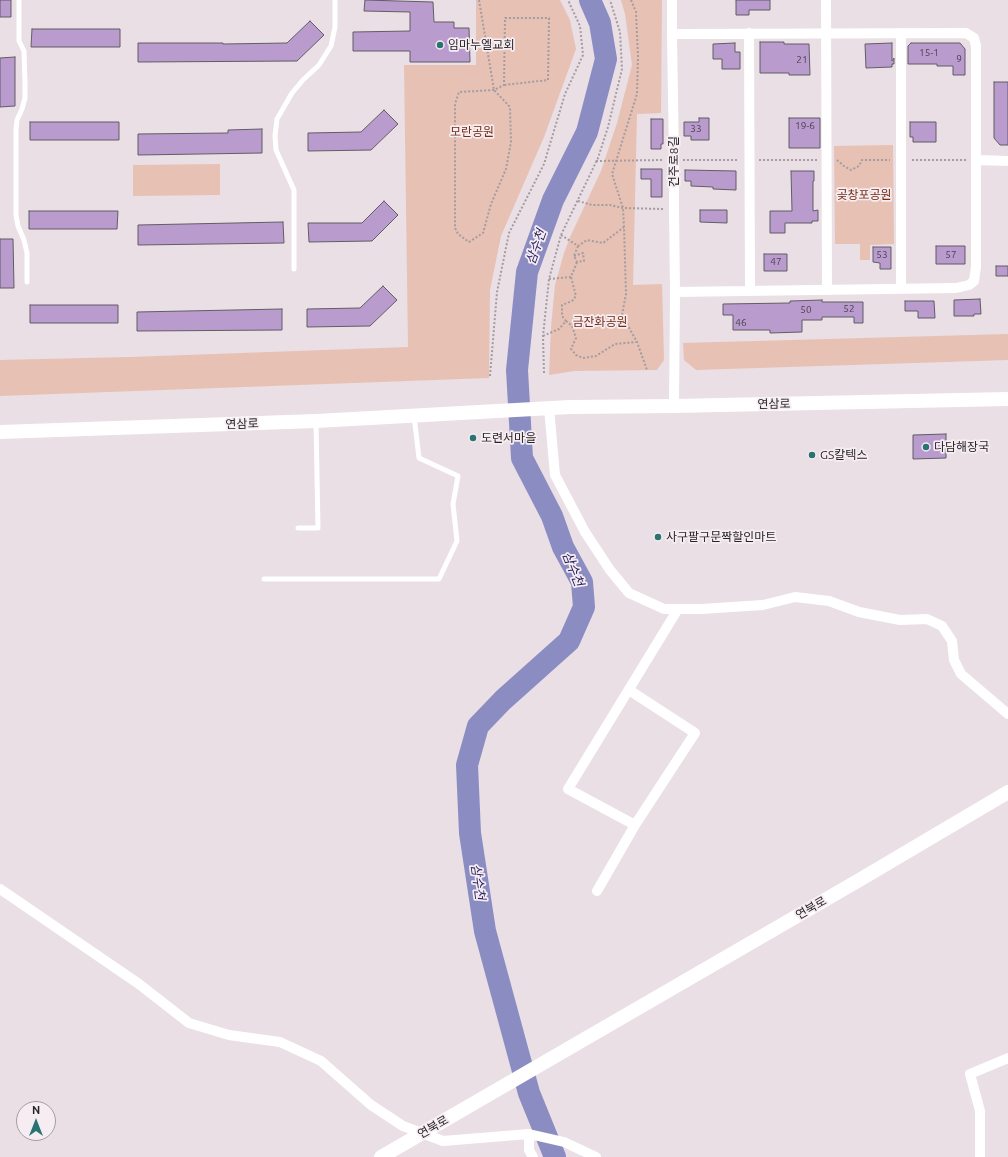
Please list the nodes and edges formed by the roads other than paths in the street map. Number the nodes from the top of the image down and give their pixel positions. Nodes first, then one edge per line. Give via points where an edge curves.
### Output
1 (19, 0) edge
2 (335, 0) edge
3 (672, 0) edge
4 (826, 0) edge
5 (749, 33) junction
6 (826, 33) junction
7 (901, 33) junction
8 (672, 34) junction
9 (976, 160) junction
10 (1008, 161) edge
11 (294, 269) dead end
12 (27, 282) dead end
13 (901, 289) junction
14 (827, 290) junction
15 (750, 291) junction
16 (675, 292) junction
17 (1008, 399) edge
18 (674, 406) junction
19 (545, 409) junction
20 (414, 415) junction
21 (316, 421) junction
22 (0, 432) edge
23 (298, 528) dead end
24 (264, 579) dead end
25 (678, 609) junction
26 (629, 690) junction
27 (1008, 714) edge
28 (1008, 792) edge
29 (635, 825) junction
30 (0, 889) edge
31 (597, 891) dead end
32 (1008, 1058) edge
33 (421, 1134) junction
34 (529, 1134) junction
35 (381, 1157) edge
36 (533, 1157) edge
37 (596, 1157) edge
38 (980, 1157) edge

1 - 12 lane via 19,41 24,51 25,98 16,129 16,215 27,253
2 - 11 lane via 335,27 331,46 319,65 292,93 277,119 276,150 294,190
3 - 8 street, 건주로8길
4 - 6 street
5 - 6 street
5 - 8 street
5 - 15 street
6 - 7 street
6 - 14 street
7 - 9 street via 966,33 974,38
7 - 13 street
8 - 16 street, 건주로8길
9 - 10 street
9 - 13 street via 974,281 956,288
13 - 14 street
14 - 15 street
15 - 16 street
16 - 18 street, 건주로8길
17 - 18 main road, 연삼로
18 - 19 main road, 연삼로
19 - 20 main road, 연삼로
19 - 25 street via 555,475 585,532 610,570 629,593 664,609
20 - 21 main road, 연삼로
20 - 24 lane via 419,458 458,476 452,504 456,541 439,579
21 - 22 main road, 연삼로
21 - 23 lane via 318,528
25 - 26 street
25 - 27 street via 701,610 763,605 795,597 829,601 859,612 900,620 927,619 942,626 952,641 954,660 960,674
26 - 29 street via 695,733
26 - 29 street via 568,789
28 - 33 main road, 연북로
29 - 31 street
30 - 33 street via 139,984 189,1024 229,1035 280,1042 321,1061 371,1105 403,1126
32 - 38 street via 970,1074 980,1111
33 - 34 street via 443,1141
33 - 35 main road, 연북로
34 - 36 street via 529,1150
34 - 37 street via 564,1142

